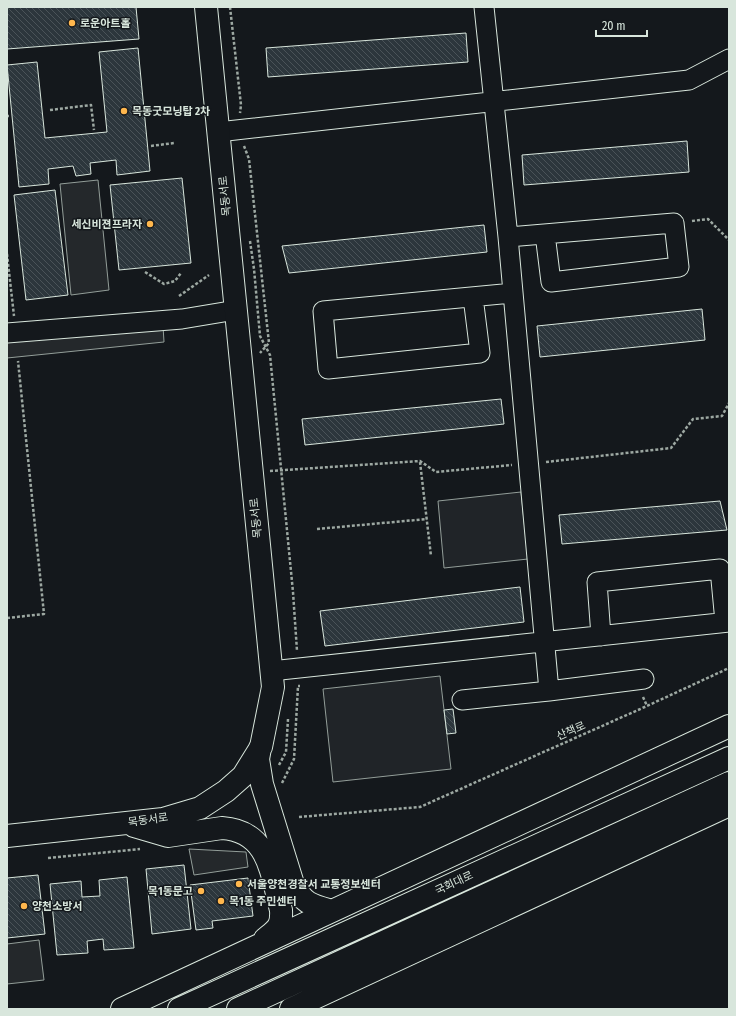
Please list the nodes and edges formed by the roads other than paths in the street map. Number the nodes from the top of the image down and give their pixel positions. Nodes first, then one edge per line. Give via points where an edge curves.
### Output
1 (206, 7) edge
2 (484, 7) edge
3 (729, 59) edge
4 (493, 101) junction
5 (229, 131) junction
6 (545, 234) junction
7 (508, 237) junction
8 (512, 293) junction
9 (473, 297) junction
10 (236, 310) junction
11 (11, 333) edge
12 (727, 622) edge
13 (601, 636) junction
14 (545, 642) junction
15 (271, 671) junction
16 (644, 679) dead end
17 (549, 691) junction
18 (462, 700) dead end
19 (729, 726) edge
20 (260, 747) junction
21 (729, 758) edge
22 (729, 783) edge
23 (729, 805) edge
24 (123, 823) junction
25 (7, 836) edge
26 (332, 911) junction
27 (259, 944) junction
28 (122, 1009) edge
29 (179, 1009) edge
30 (238, 1009) edge
31 (291, 1009) edge

1 - 5 main road, 목동서로
2 - 4 street
3 - 4 street via 689,80
4 - 5 street
4 - 7 street
5 - 10 main road, 목동서로
6 - 6 street via 674,223 679,267 551,282
6 - 7 street
7 - 8 street
8 - 9 street
8 - 14 street
9 - 9 street via 323,311 328,369 480,353
10 - 11 street via 182,319
10 - 15 main road, 목동서로
12 - 13 street
12 - 13 street via 720,570 597,582
13 - 14 street
14 - 15 street
14 - 17 street
15 - 20 main road, 목동서로 via 273,687
16 - 17 street
17 - 18 street
19 - 26 main road
20 - 24 main road, 목동서로 via 243,776 200,808 163,819
20 - 26 main road via 258,759 262,784 293,884 300,896 308,902
21 - 29 main road, 국회대로
22 - 30 main road
23 - 31 main road
24 - 25 main road, 목동서로
24 - 27 main road via 168,836 231,828 250,837 261,847 267,858 282,918 279,927
26 - 27 main road
27 - 28 main road

